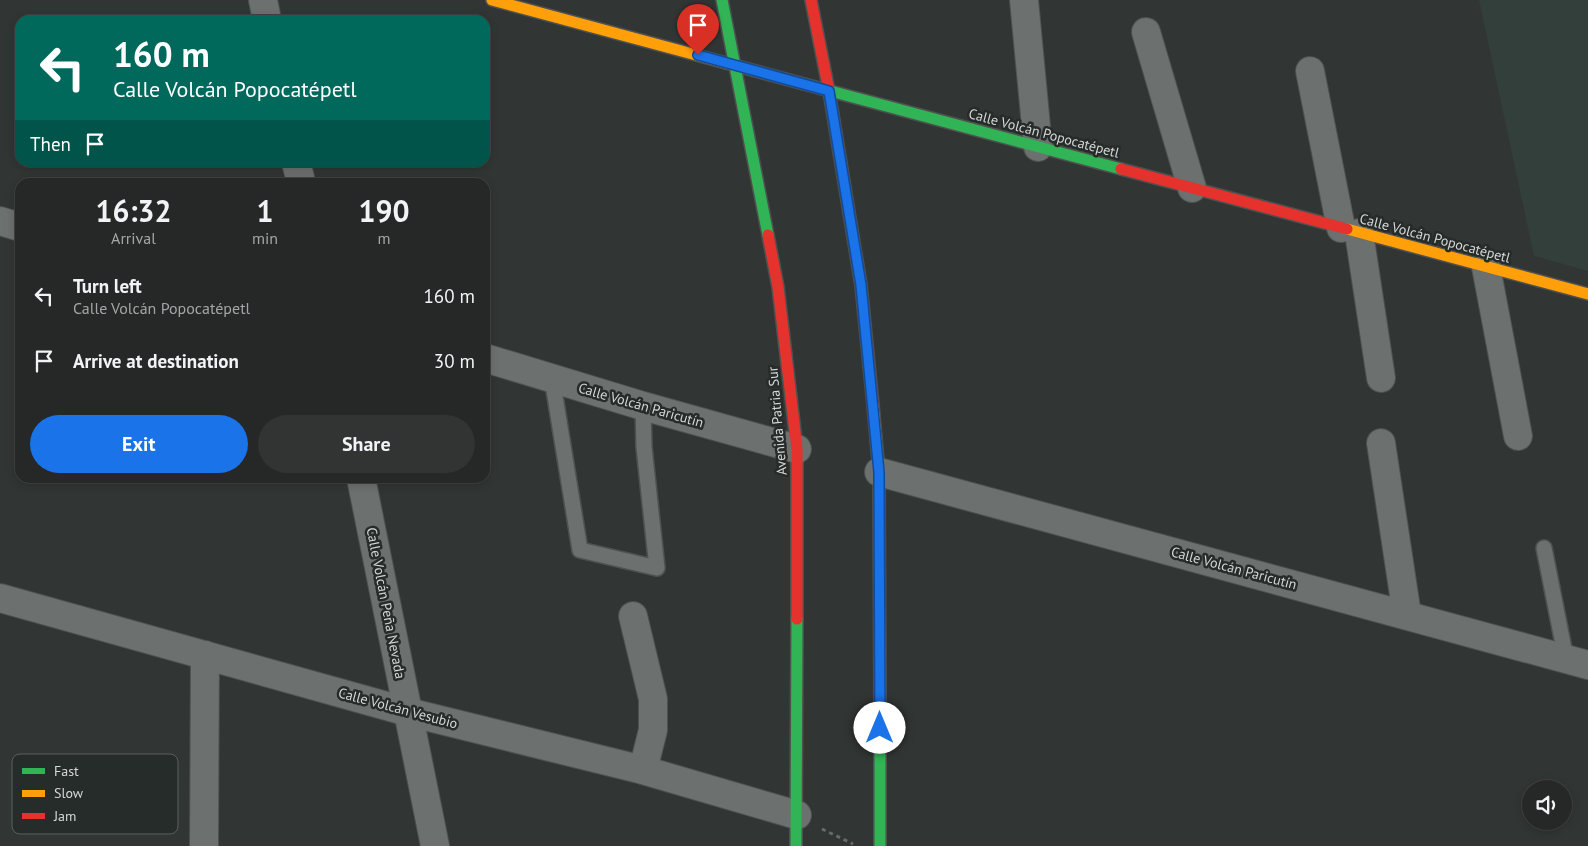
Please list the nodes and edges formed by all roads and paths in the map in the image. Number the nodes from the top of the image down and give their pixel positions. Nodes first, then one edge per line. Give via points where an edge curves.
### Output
1 (263, 0) edge
2 (492, 0) edge
3 (722, 0) edge
4 (811, 0) edge
5 (1024, 0) edge
6 (266, 15) edge
7 (1146, 32) dead end
8 (735, 65) junction
9 (1310, 71) dead end
10 (829, 91) junction
11 (1038, 147) junction
12 (1192, 188) junction
13 (0, 221) edge
14 (15, 226) edge
15 (1350, 230) junction
16 (1486, 267) junction
17 (1588, 294) edge
18 (490, 359) edge
19 (552, 378) junction
20 (1381, 378) dead end
21 (643, 406) junction
22 (1518, 436) dead end
23 (1382, 443) dead end
24 (797, 449) junction
25 (879, 472) junction
26 (362, 483) edge
27 (1544, 548) dead end
28 (0, 598) edge
29 (633, 616) dead end
30 (1406, 616) junction
31 (205, 655) junction
32 (1577, 662) edge
33 (408, 712) junction
34 (643, 770) junction
35 (797, 815) junction
36 (204, 846) edge
37 (435, 846) edge
38 (796, 846) edge
39 (858, 846) edge
40 (880, 846) edge

1 - 6 street
2 - 8 main road, Calle Volcán Popocatépetl
3 - 8 main road, Avenida Patria Sur
4 - 10 main road
5 - 11 street
7 - 12 street
8 - 10 main road, Calle Volcán Popocatépetl
8 - 24 main road, Avenida Patria Sur via 778,287
9 - 15 street
10 - 11 main road, Calle Volcán Popocatépetl
10 - 25 main road via 861,285
11 - 12 main road, Calle Volcán Popocatépetl
12 - 15 main road, Calle Volcán Popocatépetl
13 - 14 street
15 - 16 main road, Calle Volcán Popocatépetl
15 - 20 street
16 - 17 main road, Calle Volcán Popocatépetl
16 - 22 street
18 - 19 street, Calle Volcán Paricutín
19 - 21 street, Calle Volcán Paricutín
19 - 21 lane via 580,550 657,568 644,447
21 - 24 street, Calle Volcán Paricutín
23 - 30 street
24 - 35 main road, Avenida Patria Sur
25 - 30 street, Calle Volcán Paricutín
25 - 40 main road
26 - 33 street, Calle Volcán Peña Nevada
27 - 32 lane
28 - 31 street, Calle Volcán Vesubio
29 - 34 street via 653,699 653,730
30 - 32 street, Calle Volcán Paricutín
31 - 33 street, Calle Volcán Vesubio
31 - 36 street
33 - 34 street, Calle Volcán Vesubio
33 - 37 street, Calle Volcán Peña Nevada
34 - 35 street, Calle Volcán Vesubio
35 - 38 main road, Avenida Patria Sur
35 - 39 path

